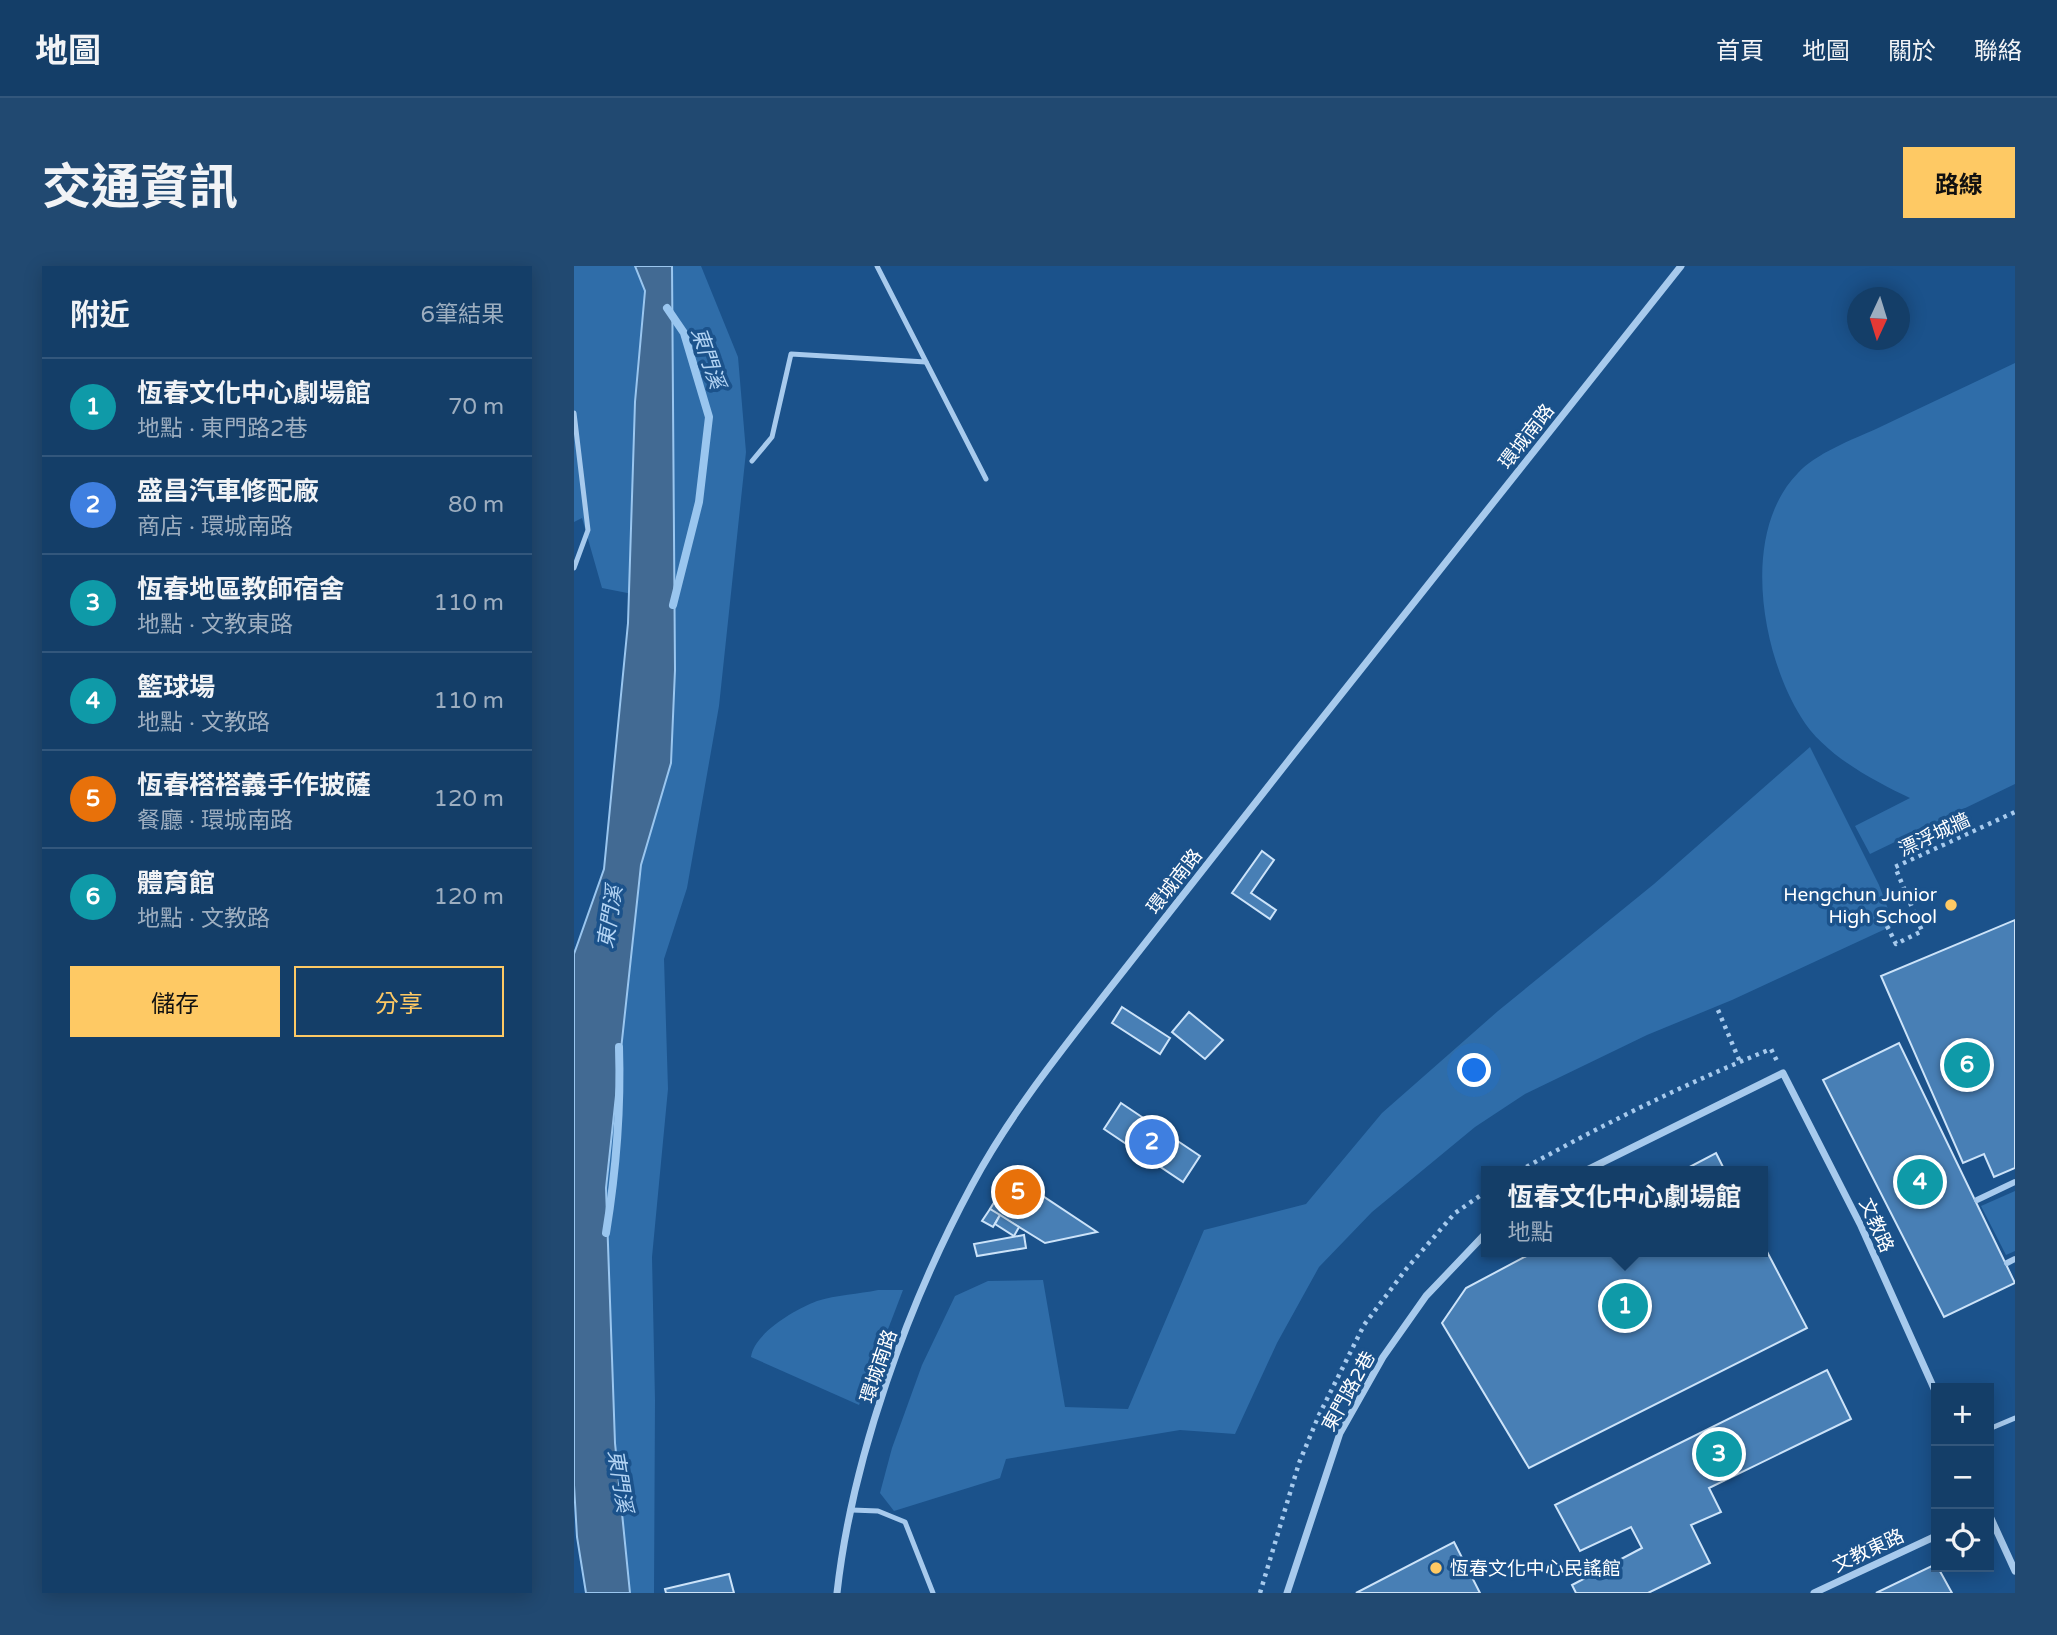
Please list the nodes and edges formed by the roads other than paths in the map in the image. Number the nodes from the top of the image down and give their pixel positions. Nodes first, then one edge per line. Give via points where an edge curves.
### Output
1 (877, 266) edge
2 (1681, 266) edge
3 (926, 362) junction
4 (574, 413) edge
5 (752, 460) dead end
6 (986, 479) dead end
7 (574, 568) edge
8 (1595, 1166) edge
9 (2015, 1182) edge
10 (1977, 1200) dead end
11 (1481, 1238) edge
12 (2015, 1259) edge
13 (2007, 1263) dead end
14 (1932, 1383) edge
15 (2015, 1418) edge
16 (1994, 1427) edge
17 (852, 1510) junction
18 (1994, 1525) edge
19 (1931, 1538) edge
20 (2015, 1571) edge
21 (836, 1593) edge
22 (933, 1593) edge
23 (1287, 1593) edge
24 (1814, 1593) edge

1 - 3 lane
2 - 17 street, 環城南路 via 1023,1102 972,1184 929,1274 894,1363
3 - 5 lane via 791,354 772,437
3 - 6 lane
4 - 7 lane via 588,530
8 - 14 street, 文教路 via 1783,1073 1856,1214
9 - 10 street
11 - 23 street, 東門路2巷 via 1426,1296 1383,1357 1339,1433
12 - 13 street
15 - 16 lane
17 - 21 street, 環城南路
17 - 22 lane via 878,1511 905,1522
18 - 20 street
19 - 24 street, 文教東路

